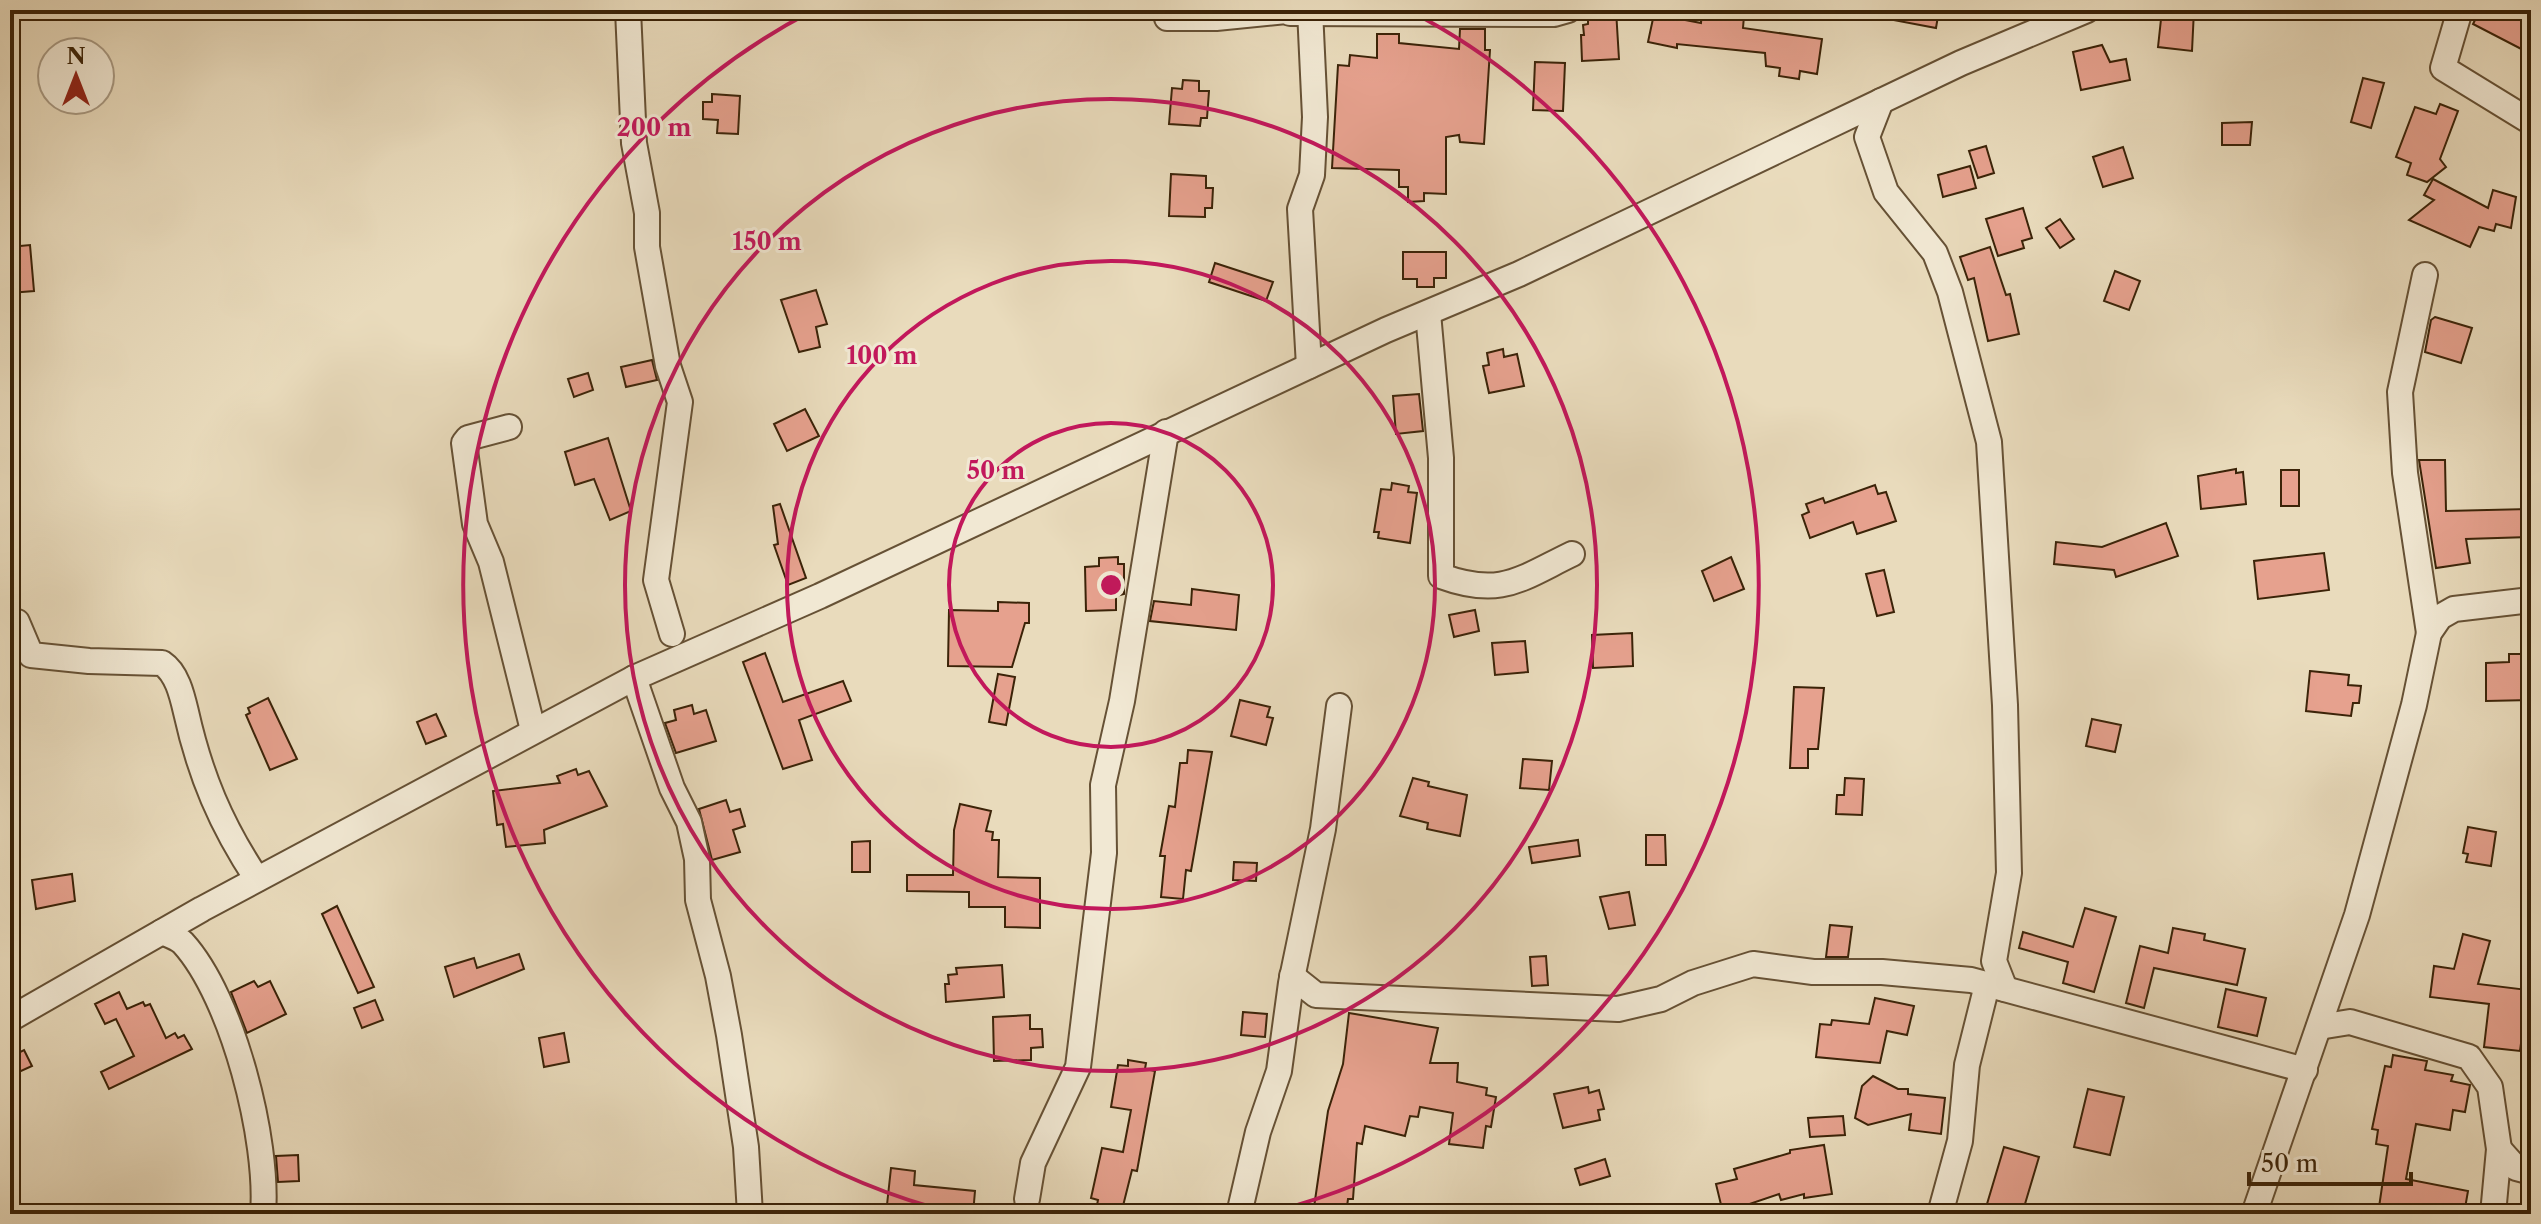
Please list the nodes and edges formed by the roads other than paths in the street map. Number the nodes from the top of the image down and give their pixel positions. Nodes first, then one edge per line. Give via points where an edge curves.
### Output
1 (628, 10) edge
2 (1568, 10) edge
3 (2087, 10) edge
4 (2460, 10) edge
5 (1301, 11) edge
6 (1167, 18) dead end
7 (1881, 101) junction
8 (2531, 122) edge
9 (1835, 123) junction
10 (1867, 137) junction
11 (2425, 275) dead end
12 (1428, 313) junction
13 (1307, 330) junction
14 (1340, 352) junction
15 (1309, 366) junction
16 (509, 427) dead end
17 (1166, 432) junction
18 (1572, 554) dead end
19 (2422, 590) junction
20 (2531, 600) edge
21 (2446, 614) junction
22 (17, 622) dead end
23 (2429, 633) junction
24 (672, 634) dead end
25 (634, 678) junction
26 (1339, 706) dead end
27 (533, 730) junction
28 (257, 879) junction
29 (175, 931) junction
30 (1292, 976) junction
31 (1988, 985) junction
32 (2331, 991) junction
33 (1316, 995) junction
34 (1288, 1006) junction
35 (10, 1019) edge
36 (2350, 1022) junction
37 (2319, 1027) junction
38 (2305, 1070) junction
39 (2515, 1172) edge
40 (1027, 1199) dead end
41 (263, 1214) edge
42 (750, 1214) edge
43 (1239, 1214) edge
44 (1940, 1214) edge
45 (2254, 1214) edge
46 (2493, 1214) edge

1 - 24 street via 634,143 647,213 647,247 668,366 680,402 656,580
2 - 5 street
3 - 7 street
4 - 8 street via 2443,68
5 - 6 street
5 - 13 street via 1315,117 1312,175 1300,209
7 - 9 street
7 - 10 street
9 - 10 street
9 - 12 street
10 - 31 street via 1886,192 1935,253 1989,442 2009,873
11 - 19 street via 2400,392
12 - 14 street
12 - 18 street via 1441,458 1441,576 1472,587 1520,582
13 - 14 street via 1321,347
13 - 15 street
14 - 15 street
15 - 17 street
16 - 27 street via 464,443 475,524 491,562
17 - 25 street
17 - 40 street via 1103,785 1104,853 1078,1067 1033,1163
19 - 21 street
19 - 23 street
20 - 21 street
21 - 23 street
22 - 28 street via 31,655 168,667 184,703 202,779
23 - 32 street via 2365,885
25 - 27 street
25 - 42 street via 689,822 698,900 729,1035
26 - 30 street via 1323,829
27 - 28 street
28 - 29 street
29 - 35 street
29 - 41 street via 219,996 238,1055 260,1147
30 - 33 street
30 - 34 street
31 - 33 street via 1753,964 1661,999 1618,1009
31 - 38 street
31 - 44 street via 1967,1065 1960,1141
32 - 36 street
32 - 37 street
33 - 34 street
34 - 43 street via 1279,1071
36 - 37 street
36 - 39 street via 2469,1057 2490,1087 2499,1149
37 - 38 street
38 - 45 street
39 - 46 street

